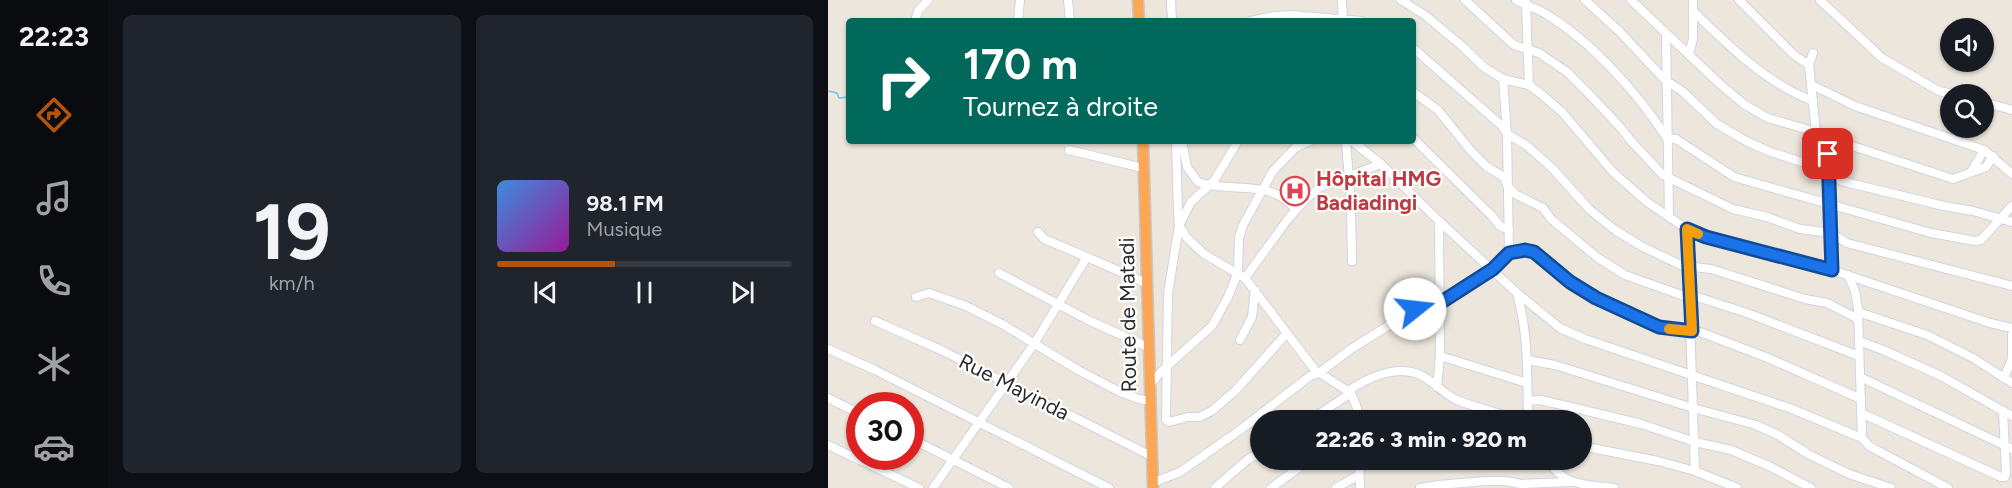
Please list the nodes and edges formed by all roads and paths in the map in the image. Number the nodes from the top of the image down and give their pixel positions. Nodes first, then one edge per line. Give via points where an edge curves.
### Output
1 (928, 0) edge
2 (1020, 0) edge
3 (1068, 0) edge
4 (1138, 0) edge
5 (1171, 0) edge
6 (1342, 0) edge
7 (1401, 0) edge
8 (1466, 0) edge
9 (1516, 0) edge
10 (1585, 0) edge
11 (1631, 0) edge
12 (1739, 0) edge
13 (1820, 0) edge
14 (1526, 2) edge
15 (1692, 4) edge
16 (916, 18) edge
17 (1018, 18) edge
18 (1070, 18) edge
19 (1139, 18) edge
20 (1172, 18) edge
21 (1265, 18) edge
22 (1315, 18) edge
23 (1343, 18) edge
24 (1666, 34) junction
25 (1528, 50) junction
26 (1416, 51) edge
27 (1813, 53) dead end
28 (1689, 54) junction
29 (1809, 65) junction
30 (1503, 79) junction
31 (1665, 80) junction
32 (1529, 85) junction
33 (1812, 85) junction
34 (1940, 91) edge
35 (1416, 94) edge
36 (1813, 101) junction
37 (1994, 105) edge
38 (2012, 110) edge
39 (1816, 132) junction
40 (1507, 134) junction
41 (1667, 138) junction
42 (1828, 138) junction
43 (1416, 141) edge
44 (1076, 144) edge
45 (1143, 144) edge
46 (1181, 144) edge
47 (1181, 144) edge
48 (1236, 144) edge
49 (1303, 144) edge
50 (1346, 144) edge
51 (1356, 144) edge
52 (1984, 150) junction
53 (1993, 156) junction
54 (1381, 164) junction
55 (1143, 168) junction
56 (1829, 171) junction
57 (1971, 172) junction
58 (2012, 174) edge
59 (1667, 176) junction
60 (1348, 177) junction
61 (1211, 184) junction
62 (1507, 185) junction
63 (1262, 191) junction
64 (1831, 206) junction
65 (2012, 206) edge
66 (1296, 210) junction
67 (1669, 216) junction
68 (2000, 219) junction
69 (1439, 222) junction
70 (2012, 222) edge
71 (1179, 226) junction
72 (1687, 229) junction
73 (1509, 230) junction
74 (1038, 232) dead end
75 (1832, 233) junction
76 (1509, 253) junction
77 (1087, 257) junction
78 (1352, 261) dead end
79 (1493, 269) junction
80 (1689, 269) junction
81 (1832, 270) junction
82 (999, 273) dead end
83 (1241, 275) junction
84 (1848, 275) junction
85 (1146, 283) junction
86 (2012, 286) edge
87 (1256, 290) junction
88 (1517, 293) junction
89 (1691, 295) junction
90 (916, 297) dead end
91 (1440, 303) junction
92 (1060, 304) junction
93 (1858, 316) junction
94 (875, 321) dead end
95 (2012, 328) edge
96 (1692, 331) junction
97 (1287, 333) junction
98 (2012, 335) edge
99 (1240, 340) dead end
100 (1859, 341) junction
101 (1034, 344) junction
102 (1149, 348) junction
103 (828, 349) edge
104 (1440, 356) junction
105 (1859, 356) junction
106 (1527, 360) junction
107 (1166, 367) junction
108 (1319, 373) junction
109 (1692, 375) junction
110 (1860, 377) junction
111 (2004, 378) junction
112 (1527, 383) junction
113 (2012, 383) edge
114 (1006, 384) junction
115 (1150, 384) junction
116 (1437, 387) junction
117 (1349, 392) junction
118 (828, 398) edge
119 (1861, 399) junction
120 (1150, 401) junction
121 (1528, 401) junction
122 (846, 407) edge
123 (1693, 408) junction
124 (1324, 410) edge
125 (1357, 410) edge
126 (1486, 410) edge
127 (1528, 410) edge
128 (2003, 411) junction
129 (1861, 413) junction
130 (2012, 416) edge
131 (979, 423) junction
132 (1862, 438) junction
133 (1695, 442) junction
134 (828, 445) edge
135 (924, 445) edge
136 (1592, 448) edge
137 (2008, 448) edge
138 (1151, 456) junction
139 (1250, 457) edge
140 (954, 459) junction
141 (1296, 470) edge
142 (1356, 470) edge
143 (1359, 470) edge
144 (1556, 470) edge
145 (1695, 471) junction
146 (1570, 482) junction
147 (1152, 485) edge
148 (918, 488) edge
149 (933, 488) edge
150 (1009, 488) edge
151 (1109, 488) edge
152 (1215, 488) edge
153 (1271, 488) edge
154 (1336, 488) edge
155 (1360, 488) edge
156 (1420, 488) edge
157 (1614, 488) edge
158 (1737, 488) edge
159 (1811, 488) edge
160 (1891, 488) edge
161 (1948, 488) edge

1 - 16 street
2 - 17 street
3 - 18 street
4 - 19 highway
5 - 20 street
6 - 23 street
7 - 30 street
8 - 25 street via 1514,45
9 - 14 street
10 - 31 street
11 - 24 street
12 - 29 street
13 - 34 street via 1882,58
14 - 25 street
14 - 41 street via 1594,50
15 - 28 street via 1693,39
15 - 36 street via 1736,52 1790,91
21 - 22 street
24 - 28 street
24 - 31 street
25 - 32 street
25 - 59 street via 1567,72
26 - 40 street
27 - 29 street
28 - 39 street via 1745,105 1774,120
29 - 33 street
30 - 32 street
30 - 40 street
31 - 41 street
31 - 56 street via 1728,132 1768,151
32 - 67 street via 1562,112 1613,172
33 - 36 street
33 - 52 street via 1855,106
35 - 62 street via 1438,110 1471,151 1504,177
36 - 39 street
37 - 38 street
39 - 42 street
40 - 62 street
40 - 80 street via 1552,168 1590,210 1615,230
41 - 59 street
41 - 64 street via 1676,139 1734,177
42 - 56 street
42 - 57 street via 1953,179
43 - 73 street via 1500,226
44 - 55 street via 1073,151
45 - 55 highway, Route de Matadi
46 - 61 street via 1192,176 1198,182
47 - 71 street
48 - 61 street
49 - 63 street via 1281,161
50 - 60 street
51 - 54 street
52 - 53 street
52 - 57 street
53 - 57 street via 1986,167
53 - 58 street
54 - 60 street
54 - 69 street
55 - 85 highway, Route de Matadi
56 - 64 street
56 - 68 street via 1841,180
59 - 67 street
59 - 75 street via 1733,209 1800,229
60 - 66 street via 1320,188
60 - 78 street
61 - 63 street
61 - 71 street via 1195,196
62 - 73 street
62 - 89 street via 1521,198 1543,208 1598,258 1634,278
63 - 66 street via 1281,195
63 - 83 street via 1240,231
64 - 68 street via 1975,241 1981,240
64 - 75 street
65 - 68 street
66 - 83 street
67 - 72 street
68 - 70 street
69 - 79 street
69 - 91 street
71 - 83 street via 1195,247
71 - 107 street via 1168,293
72 - 80 street
72 - 81 street
73 - 76 street
74 - 77 street via 1044,239
75 - 81 street
75 - 86 street via 1848,243
76 - 79 street
76 - 96 street via 1534,252 1596,298 1659,327
77 - 85 street
77 - 92 street
79 - 88 street
79 - 91 street
80 - 89 street
80 - 93 street via 1711,269
81 - 84 street
82 - 92 street
83 - 87 street
83 - 107 street via 1212,326
84 - 93 street via 1855,291
84 - 95 street
85 - 102 highway, Route de Matadi
87 - 97 street
87 - 99 street via 1252,317
88 - 106 street via 1524,317
88 - 109 street via 1560,328
89 - 96 street
89 - 105 street
90 - 101 street via 929,293 966,306
91 - 104 street
91 - 108 street via 1415,309
92 - 101 street
92 - 102 street
93 - 100 street
93 - 111 street via 1927,335
94 - 114 street, Rue Mayinda
96 - 109 street
96 - 119 street via 1768,358
97 - 107 street via 1236,390 1200,417 1169,423 1166,420
97 - 108 street
98 - 111 street via 2012,358
100 - 105 street
100 - 128 street via 1941,376
101 - 114 street
101 - 120 street via 1120,392
102 - 115 highway, Route de Matadi
103 - 131 street
104 - 112 street
104 - 116 street
105 - 110 street
106 - 112 street
106 - 123 street
107 - 115 street
108 - 117 street
108 - 147 street via 1180,472
109 - 123 street
109 - 132 street
110 - 119 street
110 - 137 street
111 - 113 street
112 - 121 street
114 - 131 street
114 - 138 street, Rue Mayinda
115 - 120 highway, Route de Matadi
116 - 117 street via 1419,374 1394,371 1356,385
116 - 126 street via 1456,400
117 - 124 street
117 - 125 street
118 - 122 street
119 - 129 street
120 - 138 highway, Route de Matadi
121 - 127 street
121 - 133 street via 1551,402 1641,424
123 - 133 street
123 - 160 street via 1755,425 1849,474
128 - 130 street
128 - 137 street
129 - 132 street
129 - 137 street via 2001,477 2006,473
131 - 140 street
131 - 151 street
132 - 161 street via 1869,446
133 - 145 street
133 - 159 street via 1731,450
134 - 148 street
135 - 140 street
136 - 145 street
138 - 147 highway, Route de Matadi
139 - 152 street
140 - 149 street
140 - 150 street
141 - 153 street
142 - 154 street
143 - 155 street
144 - 146 street
145 - 158 street
146 - 156 street via 1486,481
146 - 157 street

